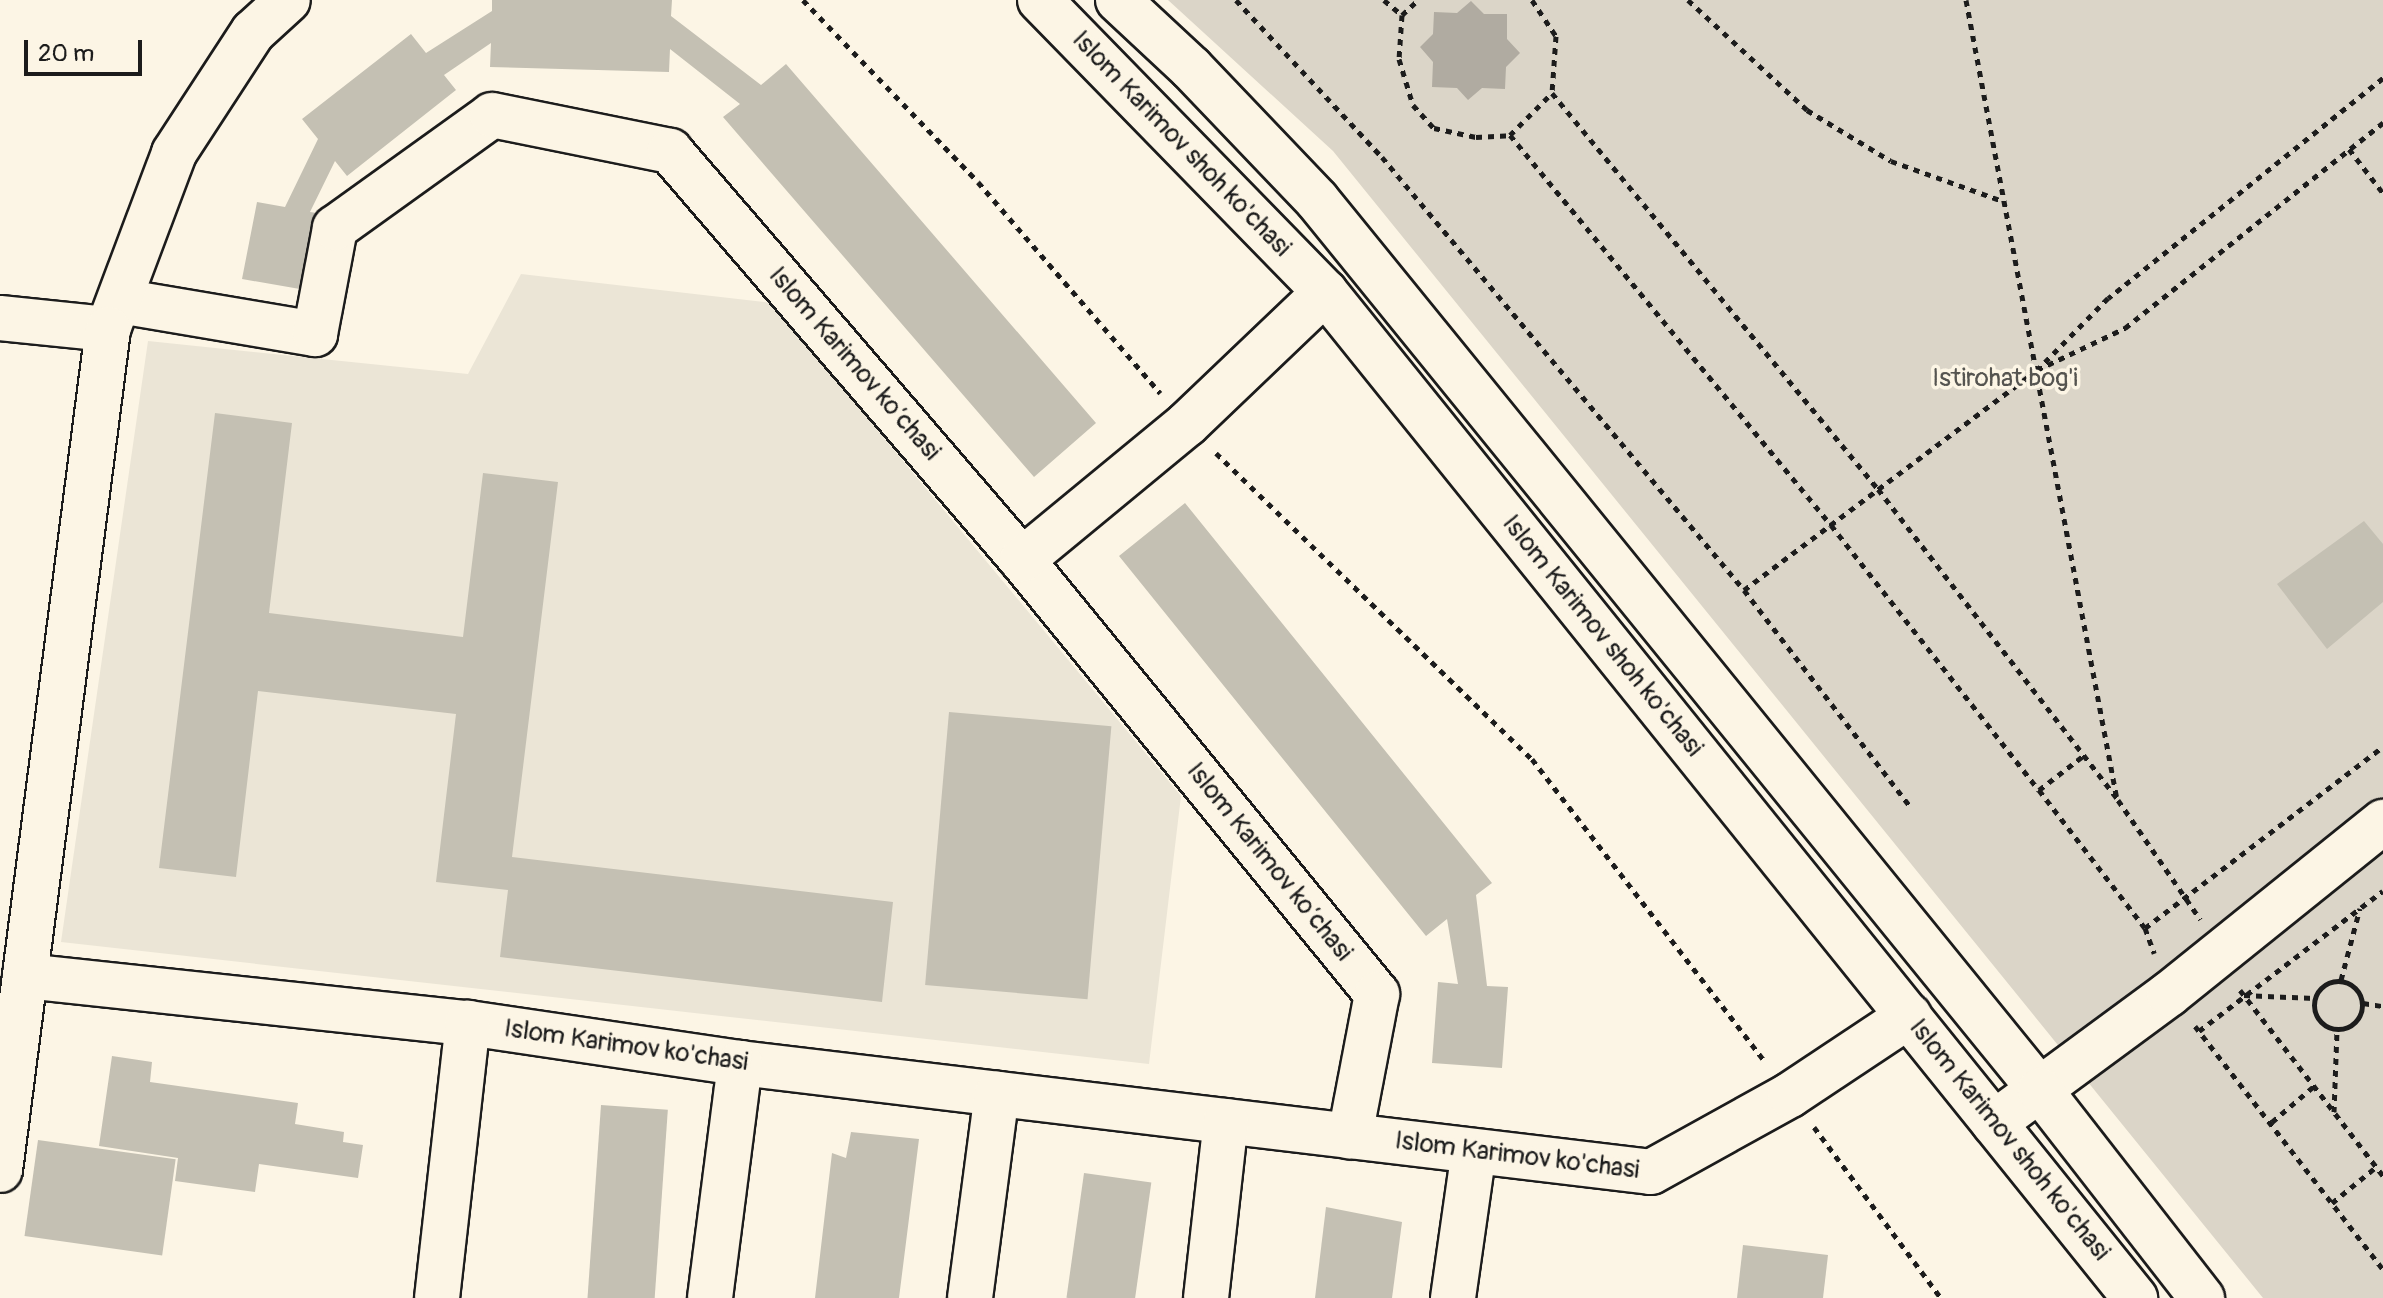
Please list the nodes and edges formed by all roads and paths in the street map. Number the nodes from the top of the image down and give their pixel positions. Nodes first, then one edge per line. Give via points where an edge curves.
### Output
1 (288, 0) edge
2 (803, 0) edge
3 (1040, 0) edge
4 (1118, 0) edge
5 (1236, 0) edge
6 (1384, 0) edge
7 (1418, 0) edge
8 (1532, 0) edge
9 (1688, 0) edge
10 (1966, 0) edge
11 (1402, 15) junction
12 (2383, 78) edge
13 (1552, 93) junction
14 (2383, 123) edge
15 (1510, 135) junction
16 (2349, 149) junction
17 (2383, 193) edge
18 (2003, 201) junction
19 (1325, 292) junction
20 (114, 315) junction
21 (0, 318) edge
22 (2037, 370) junction
23 (1187, 424) junction
24 (1878, 489) junction
25 (1831, 525) junction
26 (1022, 560) junction
27 (1744, 590) junction
28 (2383, 747) edge
29 (2083, 756) junction
30 (2039, 790) junction
31 (2118, 800) junction
32 (1910, 806) dead end
33 (2383, 822) edge
34 (2383, 891) edge
35 (2186, 899) junction
36 (2361, 907) junction
37 (2145, 928) junction
38 (2218, 952) junction
39 (25, 976) junction
40 (2341, 980) junction
41 (2169, 994) junction
42 (2244, 995) junction
43 (2314, 998) junction
44 (2363, 1003) junction
45 (2383, 1006) edge
46 (1909, 1016) junction
47 (468, 1023) junction
48 (2337, 1029) junction
49 (2199, 1031) junction
50 (740, 1063) junction
51 (2313, 1087) junction
52 (2040, 1090) junction
53 (997, 1094) junction
54 (1790, 1095) junction
55 (2334, 1113) junction
56 (1226, 1121) junction
57 (2272, 1122) junction
58 (1994, 1123) junction
59 (1350, 1136) junction
60 (1474, 1151) junction
61 (2376, 1167) junction
62 (0, 1170) edge
63 (2383, 1176) edge
64 (2332, 1203) junction
65 (2383, 1269) edge
66 (437, 1298) edge
67 (710, 1298) edge
68 (970, 1298) edge
69 (1206, 1298) edge
70 (1453, 1298) edge
71 (1941, 1298) edge
72 (2135, 1298) edge
73 (2202, 1298) edge

1 - 20 street via 253,32 174,153
2 - 23 path via 978,182
3 - 19 street, Islom Karimov shoh ko'chasi
4 - 52 street, Islom Karimov shoh ko'chasi via 1317,200
5 - 27 path via 1382,157
6 - 11 path
7 - 11 path
8 - 13 path via 1556,36
9 - 18 path via 1807,110 1891,161
10 - 18 path
11 - 15 path via 1399,59 1413,105 1434,128 1476,137
12 - 22 path via 2108,298
13 - 15 path
13 - 24 path
14 - 16 path
15 - 25 path
16 - 17 path
16 - 22 path via 2125,328
18 - 22 path
19 - 23 street
19 - 46 street, Islom Karimov shoh ko'chasi
20 - 21 street
20 - 26 street, Islom Karimov ko‘chasi via 315,334 335,228 492,115 670,151
20 - 39 street
22 - 24 path
22 - 31 path
23 - 26 street
23 - 54 path via 1532,759
24 - 25 path
24 - 29 path
25 - 27 path
25 - 30 path
26 - 59 street, Islom Karimov ko‘chasi via 1377,994
27 - 32 path
28 - 35 path
29 - 30 path
29 - 31 path
30 - 37 path
31 - 35 path
33 - 38 street
34 - 36 path
35 - 37 path
35 - 38 path
36 - 40 path
36 - 42 path
37 - 41 path
38 - 41 street
38 - 42 path
39 - 47 street, Islom Karimov ko'chasi
39 - 62 street
40 - 43 path via 2322,986
40 - 44 path via 2358,990
41 - 49 path
41 - 52 street
42 - 43 path
42 - 49 path
42 - 51 path
43 - 48 path via 2318,1019
44 - 45 path
44 - 48 path via 2353,1025
46 - 54 street, Islom Karimov ko'chasi
46 - 58 street, Islom Karimov shoh ko'chasi
47 - 50 street, Islom Karimov ko'chasi
47 - 66 street
48 - 55 path
49 - 57 path
50 - 53 street, Islom Karimov ko'chasi
50 - 67 street
51 - 55 path
51 - 57 path
52 - 58 street
52 - 73 street, Islom Karimov shoh ko'chasi
53 - 56 street, Islom Karimov ko'chasi
53 - 68 street
54 - 60 street, Islom Karimov ko'chasi via 1651,1172
54 - 71 path
55 - 61 path
56 - 59 street, Islom Karimov ko'chasi
56 - 69 street
57 - 64 path
58 - 72 street, Islom Karimov shoh ko'chasi
59 - 60 street, Islom Karimov ko'chasi
60 - 70 street
61 - 63 path
61 - 64 path
64 - 65 path

